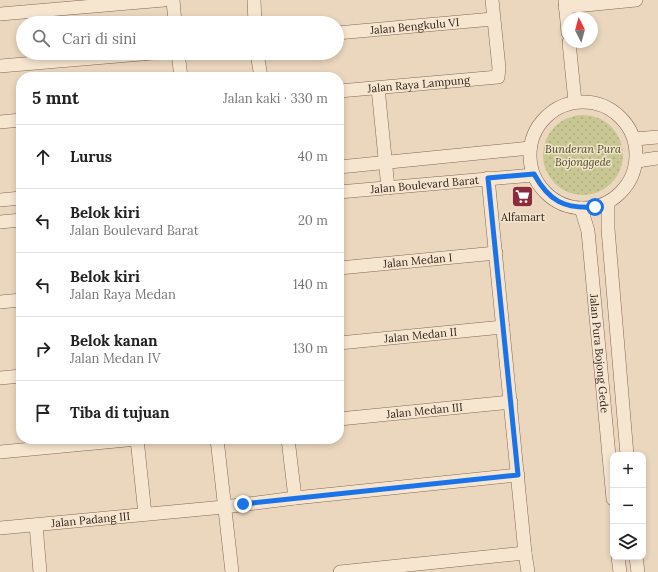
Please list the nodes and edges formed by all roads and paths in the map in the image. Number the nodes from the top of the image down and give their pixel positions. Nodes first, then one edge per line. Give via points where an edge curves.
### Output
1 (164, 0) edge
2 (173, 0) edge
3 (254, 0) edge
4 (492, 0) edge
5 (636, 0) edge
6 (565, 4) edge
7 (0, 14) edge
8 (174, 16) edge
9 (254, 16) edge
10 (493, 19) junction
11 (344, 32) edge
12 (570, 48) edge
13 (71, 60) edge
14 (179, 60) edge
15 (258, 60) edge
16 (0, 66) edge
17 (180, 72) edge
18 (260, 72) edge
19 (378, 88) junction
20 (344, 91) edge
21 (575, 102) junction
22 (16, 120) edge
23 (0, 122) edge
24 (658, 137) edge
25 (635, 140) junction
26 (530, 148) junction
27 (658, 158) edge
28 (637, 161) junction
29 (385, 162) junction
30 (344, 166) edge
31 (534, 174) junction
32 (488, 178) junction
33 (388, 188) junction
34 (344, 192) edge
35 (16, 198) edge
36 (0, 200) edge
37 (608, 202) junction
38 (581, 208) junction
39 (16, 220) edge
40 (0, 222) edge
41 (496, 253) junction
42 (344, 268) edge
43 (16, 300) edge
44 (0, 302) edge
45 (503, 327) junction
46 (344, 343) edge
47 (16, 376) edge
48 (0, 378) edge
49 (510, 402) junction
50 (344, 418) edge
51 (84, 444) edge
52 (138, 444) edge
53 (218, 444) edge
54 (289, 444) edge
55 (0, 452) edge
56 (627, 452) edge
57 (518, 475) junction
58 (612, 488) edge
59 (295, 498) junction
60 (224, 507) junction
61 (146, 514) junction
62 (36, 525) junction
63 (0, 528) edge
64 (526, 552) junction
65 (618, 560) edge
66 (636, 560) edge
67 (40, 572) edge
68 (232, 572) edge
69 (340, 572) edge
70 (528, 572) edge
71 (620, 572) edge
72 (638, 572) edge

1 - 7 street
2 - 8 street
3 - 9 street
4 - 10 street
5 - 6 street
10 - 11 street, Jalan Bengkulu VI
10 - 19 street, Jalan Raya Lampung via 498,77
12 - 21 street
13 - 16 street
14 - 17 street
15 - 18 street
19 - 20 street, Jalan Raya Lampung
19 - 29 street
21 - 25 street via 600,103 621,116
21 - 26 street via 554,110 538,126
22 - 23 street
24 - 25 street
25 - 28 street
26 - 29 street
26 - 31 street
27 - 28 street
28 - 37 street via 632,177 622,192
29 - 30 street
29 - 33 street
31 - 32 street, Jalan Boulevard Barat
31 - 38 street via 541,188 552,198 566,205
32 - 33 street, Jalan Boulevard Barat
32 - 41 street
33 - 34 street, Jalan Boulevard Barat
35 - 36 street
37 - 38 street via 595,207
37 - 56 street via 608,229
38 - 58 street, Jalan Pura Bojong Gede via 588,231
39 - 40 street
41 - 42 street, Jalan Medan I
41 - 45 street
43 - 44 street
45 - 46 street, Jalan Medan II
45 - 49 street
47 - 48 street
49 - 50 street, Jalan Medan III
49 - 57 street
51 - 55 street, Jalan Padang III
52 - 61 street, Jalan Padang III
53 - 60 street
54 - 59 street
57 - 59 street, Jalan Padang III
57 - 64 street
59 - 60 street, Jalan Padang III
60 - 61 street, Jalan Padang III
60 - 68 street
61 - 62 street, Jalan Padang III
62 - 63 street, Jalan Padang III
62 - 67 street, Jalan Padang III
64 - 69 street
64 - 70 street
65 - 71 street
66 - 72 street

